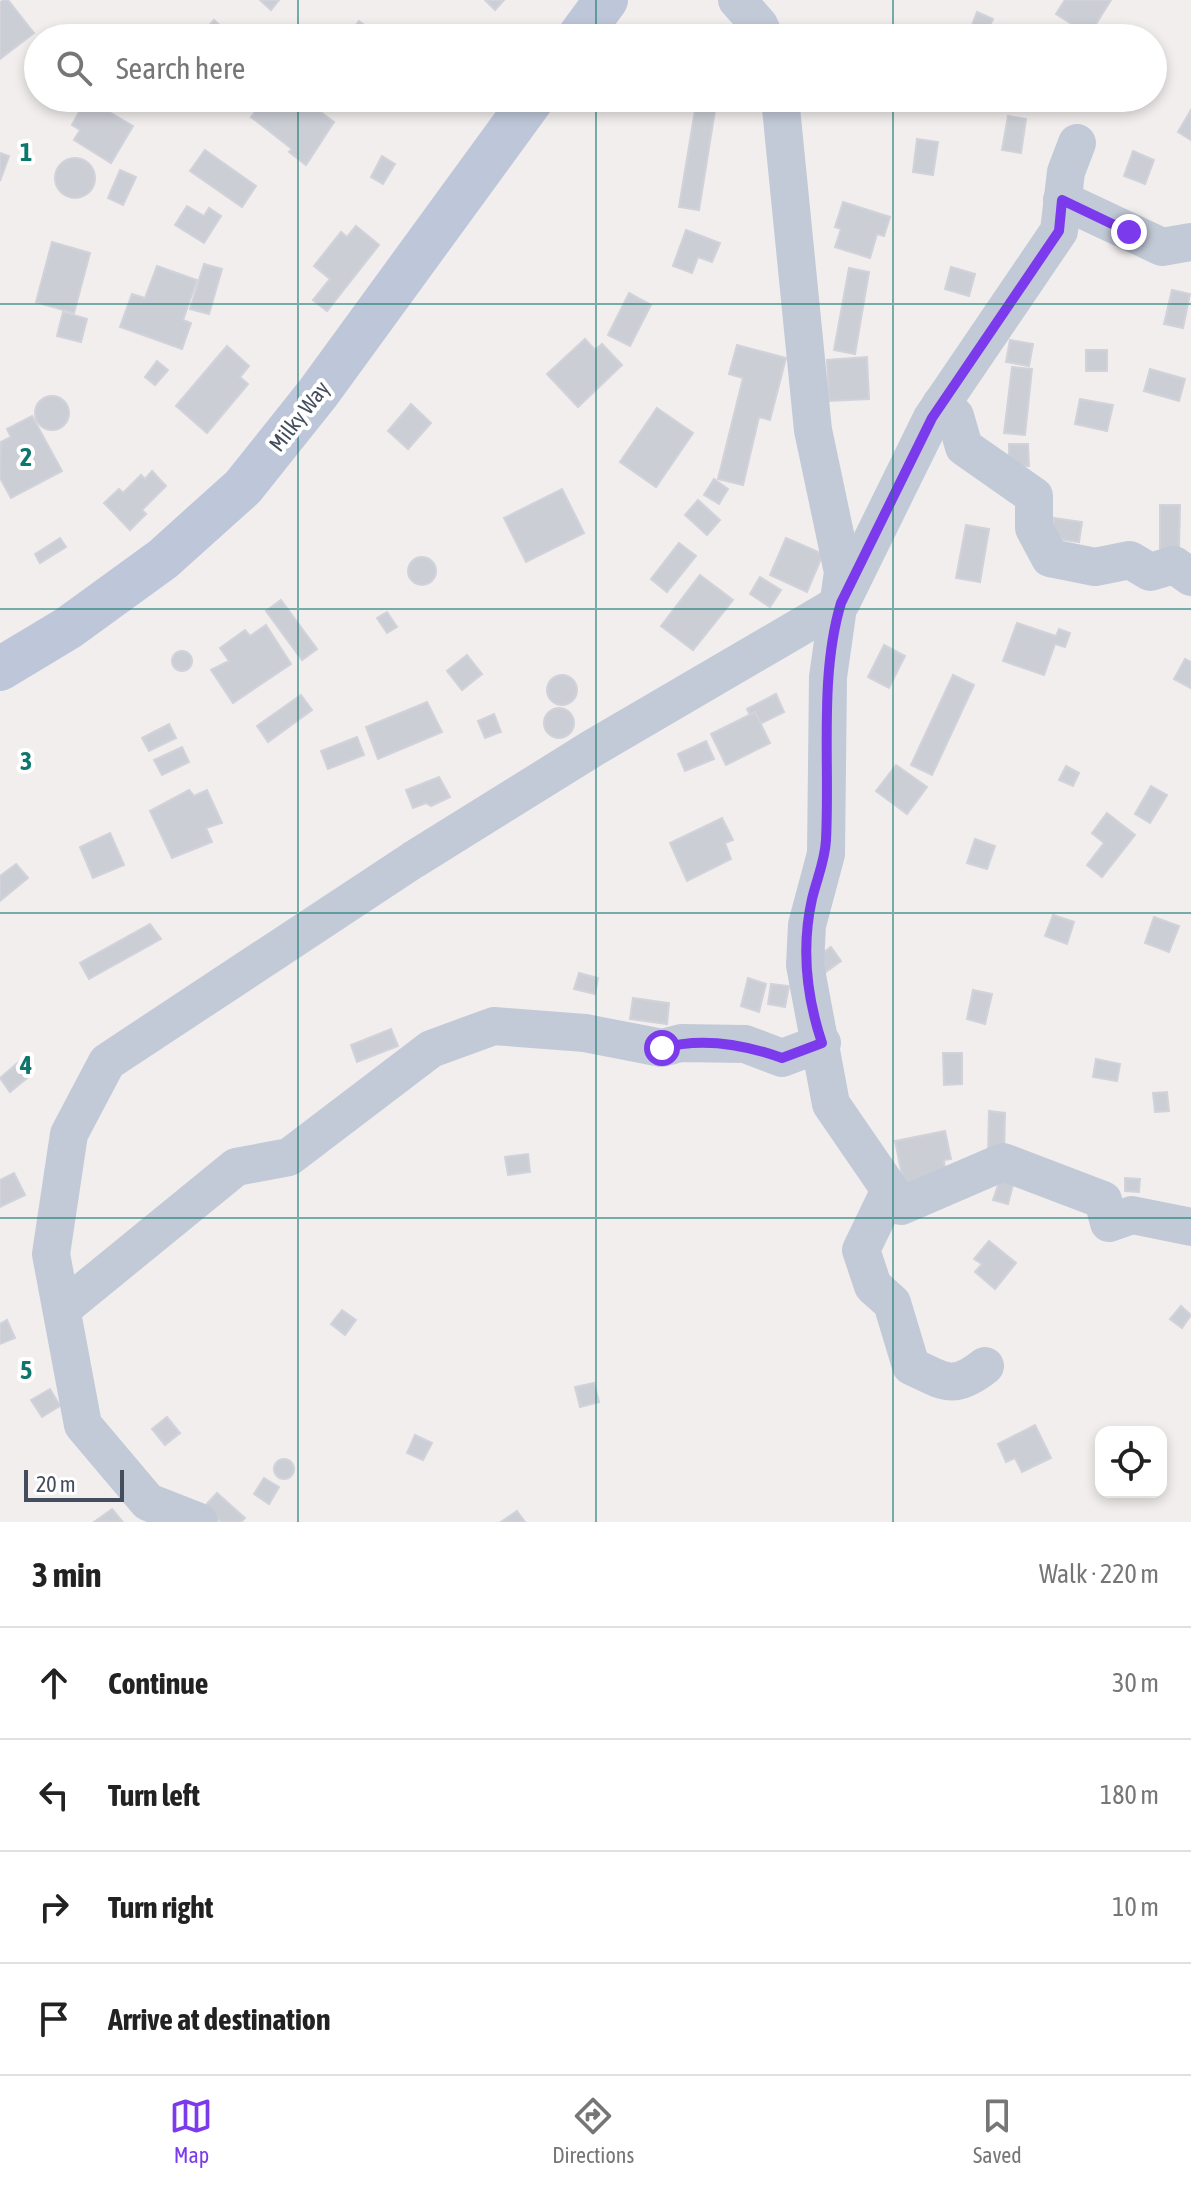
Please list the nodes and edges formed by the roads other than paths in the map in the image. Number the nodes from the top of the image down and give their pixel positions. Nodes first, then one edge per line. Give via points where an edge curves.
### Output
1 (606, 0) edge
2 (737, 0) edge
3 (588, 24) edge
4 (758, 24) edge
5 (523, 112) edge
6 (781, 112) edge
7 (1077, 143) dead end
8 (1062, 200) junction
9 (1191, 242) edge
10 (941, 404) junction
11 (1191, 577) edge
12 (841, 603) junction
13 (0, 669) edge
14 (822, 1043) junction
15 (890, 1190) junction
16 (1191, 1227) edge
17 (62, 1309) junction
18 (985, 1366) dead end
19 (199, 1522) edge

1 - 3 street
2 - 4 street
5 - 13 street, Milky Way via 243,487 163,559 68,628
6 - 12 street via 813,430 843,572
7 - 8 street
8 - 9 street via 1162,247
8 - 10 street via 1059,231
10 - 11 street via 955,416 964,447 1034,496 1034,528 1050,558 1095,567 1130,560 1150,572 1174,565
10 - 12 street
12 - 14 street via 828,677 826,854 805,948 813,1017
12 - 17 street via 439,844 107,1062 69,1134 51,1254
14 - 15 street via 831,1104
14 - 17 street via 782,1058 745,1044 681,1043 662,1048 585,1033 494,1026 431,1049 289,1157 236,1167
15 - 16 street via 901,1206 1003,1162 1103,1200 1109,1223 1132,1215
15 - 18 street via 861,1250 873,1286 892,1303 911,1366 949,1384 967,1380
17 - 19 street via 83,1425 148,1502

